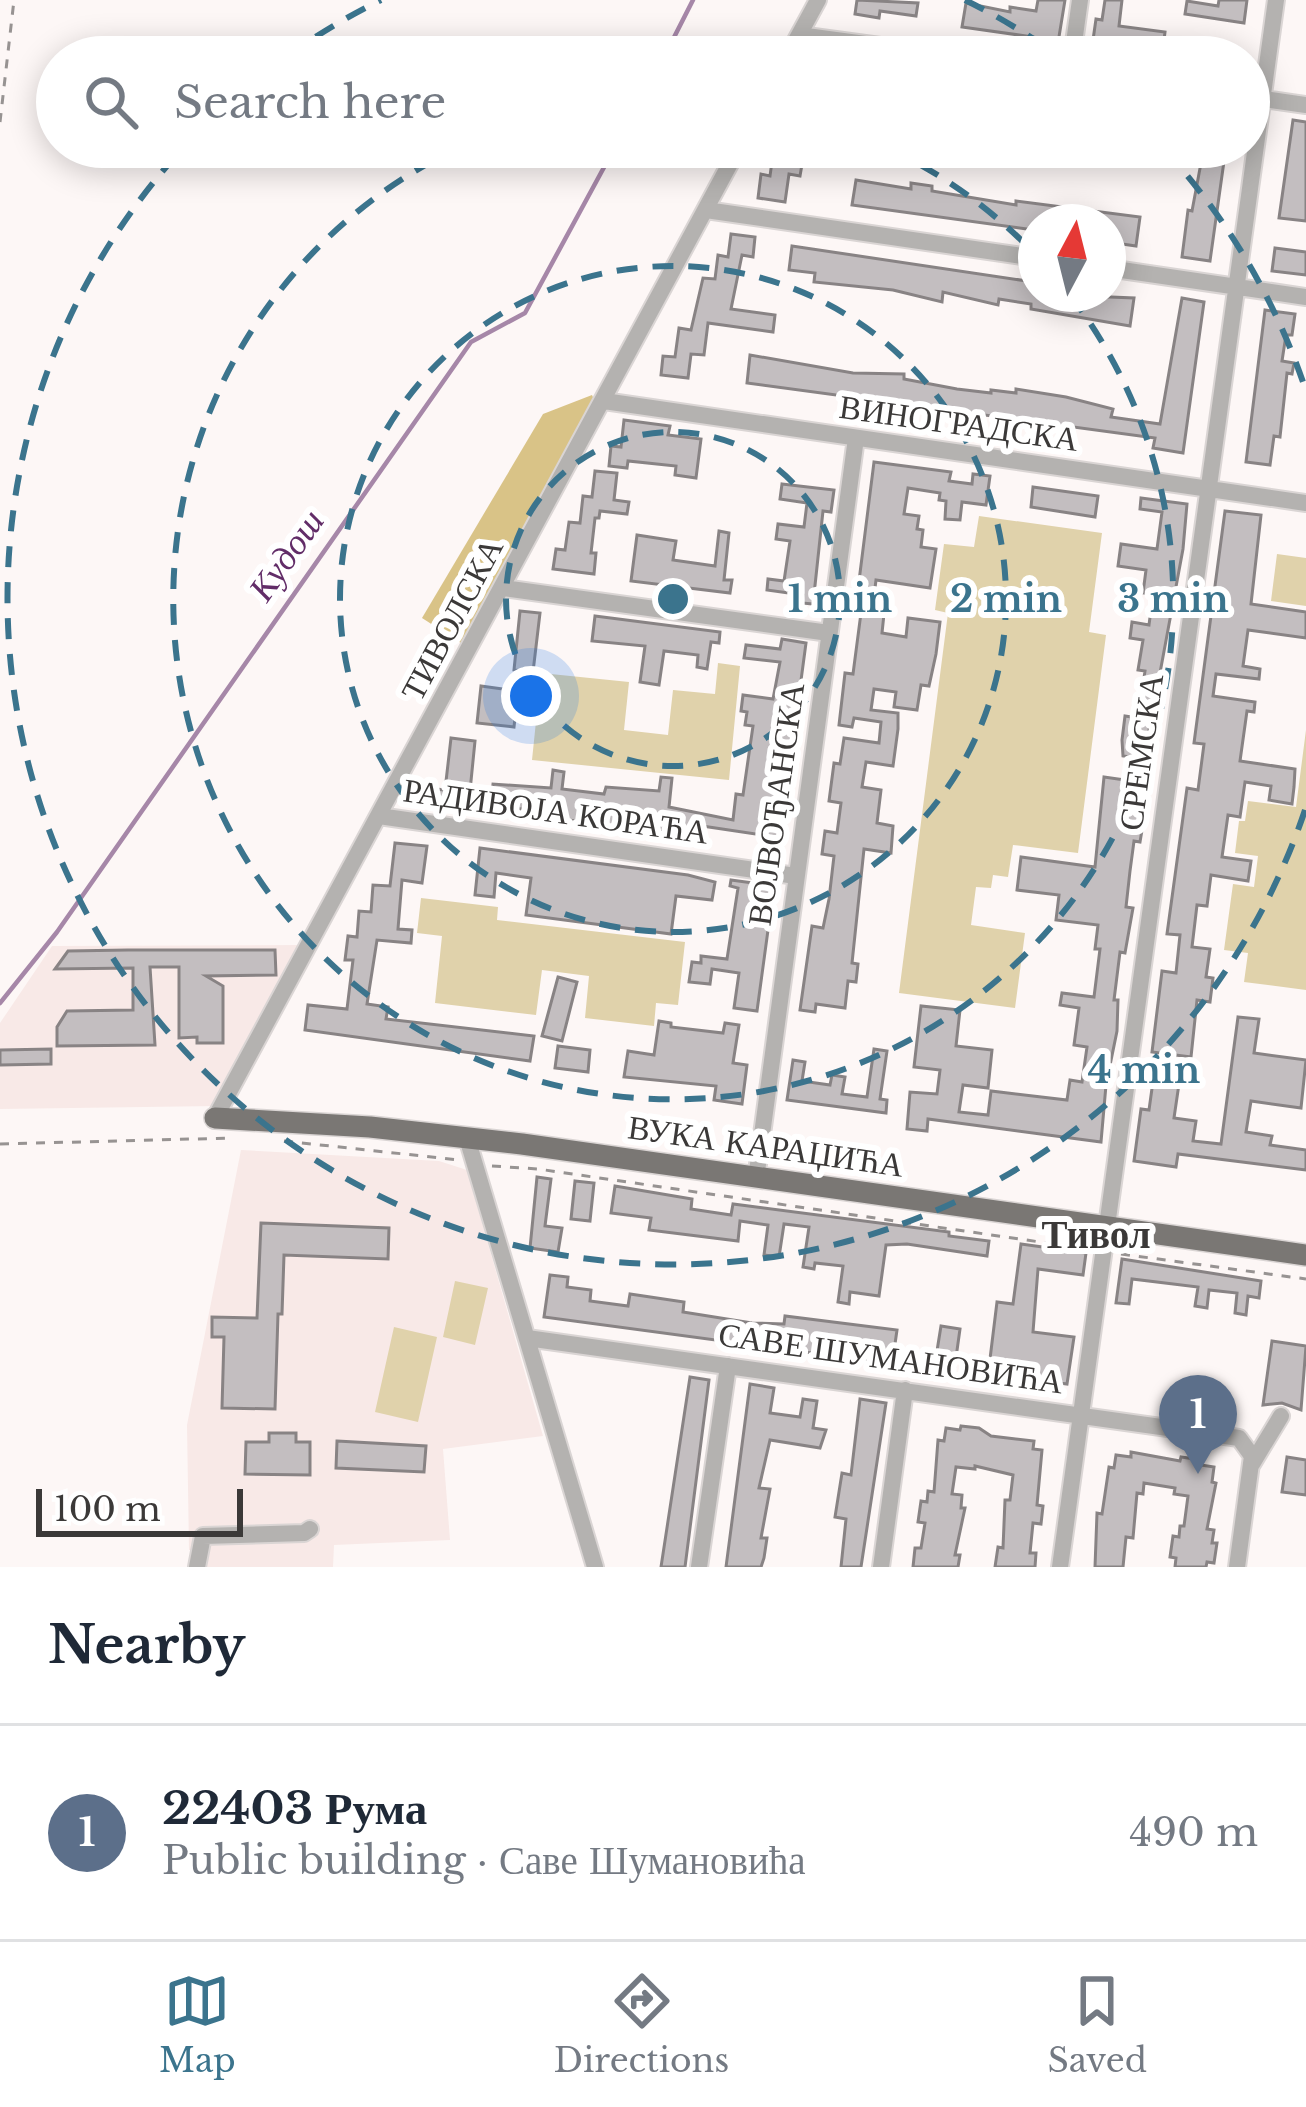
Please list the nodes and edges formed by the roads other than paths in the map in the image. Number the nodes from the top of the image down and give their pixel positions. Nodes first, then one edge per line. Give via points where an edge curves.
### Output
1 (818, 0) edge
2 (1080, 0) edge
3 (1276, 0) edge
4 (799, 35) joint
5 (806, 36) edge
6 (1075, 36) edge
7 (1269, 36) edge
8 (1270, 100) edge
9 (1306, 105) edge
10 (729, 168) edge
11 (1248, 168) edge
12 (706, 210) junction
13 (1018, 255) edge
14 (1126, 271) edge
15 (1235, 286) junction
16 (1306, 297) edge
17 (604, 401) junction
18 (856, 438) junction
19 (1206, 489) junction
20 (1306, 503) edge
21 (502, 588) junction
22 (829, 633) junction
23 (379, 816) junction
24 (796, 876) junction
25 (215, 1118) joint
26 (467, 1138) junction
27 (757, 1179) junction
28 (1108, 1228) junction
29 (1306, 1255) edge
30 (527, 1338) junction
31 (728, 1366) junction
32 (905, 1390) junction
33 (1081, 1415) junction
34 (1280, 1416) dead end
35 (1251, 1465) junction
36 (310, 1528) dead end
37 (197, 1567) edge
38 (595, 1567) edge
39 (699, 1567) edge
40 (881, 1567) edge
41 (1060, 1567) edge
42 (1237, 1567) edge

1 - 4 street
2 - 6 street
3 - 7 street, СРЕМСКА
4 - 5 street
8 - 9 street
10 - 12 street, ТИВОЛСКА
11 - 15 street, СРЕМСКА
12 - 13 street
12 - 17 street, ТИВОЛСКА
14 - 15 street
15 - 16 street
15 - 19 street, СРЕМСКА
17 - 18 street, ВИНОГРАДСКА
17 - 21 street, ТИВОЛСКА
18 - 19 street, ВИНОГРАДСКА
18 - 22 street, ВОЈВОЂАНСКА
19 - 20 street, ВИНОГРАДСКА
19 - 28 street, СРЕМСКА
21 - 22 street
21 - 23 street, ТИВОЛСКА
22 - 24 street, ВОЈВОЂАНСКА
23 - 24 street, РАДИВОЈА КОРАЋА
23 - 25 street, ТИВОЛСКА
24 - 27 street, ВОЈВОЂАНСКА
25 - 26 main road, ВУКА КАРАЏИЋА
26 - 27 main road, ВУКА КАРАЏИЋА
26 - 30 street
27 - 28 main road, ВУКА КАРАЏИЋА
28 - 29 main road, ВУКА КАРАЏИЋА
28 - 33 street, СРЕМСКА
30 - 31 street, САВЕ ШУМАНОВИЋА
30 - 38 street
31 - 32 street, САВЕ ШУМАНОВИЋА
31 - 39 street
32 - 33 street, САВЕ ШУМАНОВИЋА
32 - 40 street
33 - 35 street, САВЕ ШУМАНОВИЋА via 1231,1436 1246,1444
33 - 41 street, СРЕМСКА
34 - 35 street
35 - 42 street
36 - 37 street via 202,1536

